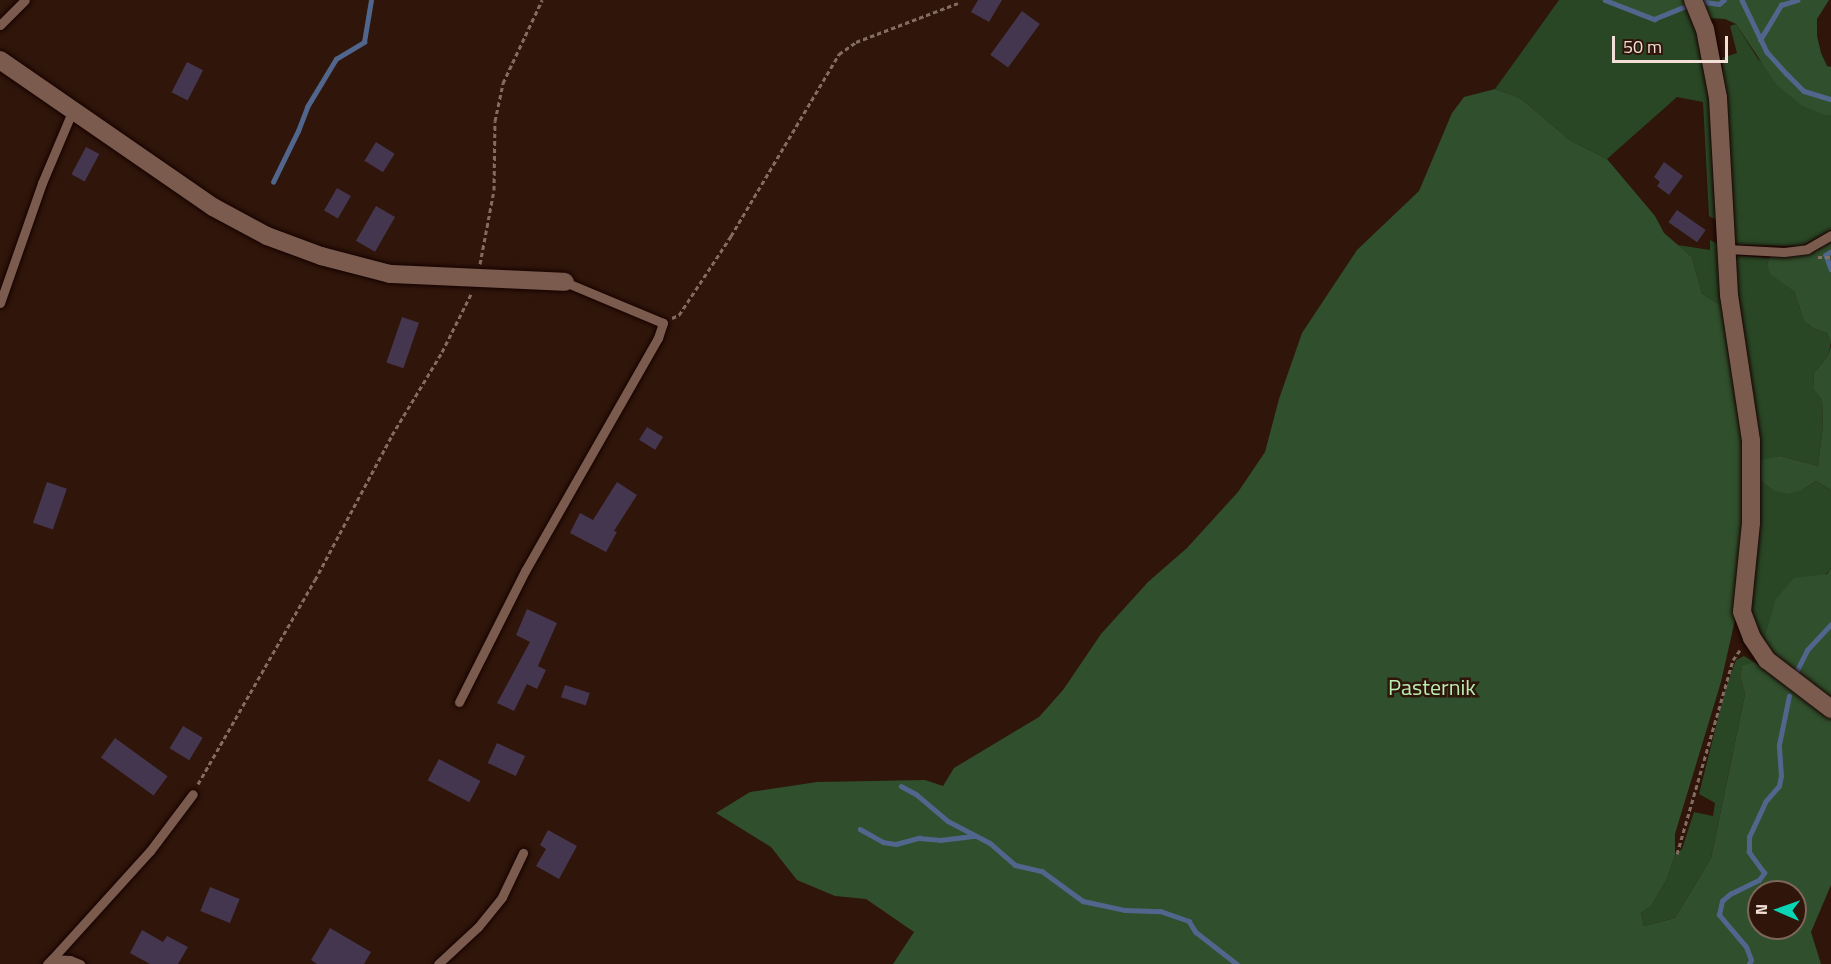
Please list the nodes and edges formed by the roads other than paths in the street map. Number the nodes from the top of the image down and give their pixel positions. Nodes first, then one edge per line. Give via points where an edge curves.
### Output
1 (25, 0) edge
2 (1693, 0) edge
3 (0, 25) edge
4 (0, 60) edge
5 (72, 112) junction
6 (1831, 235) edge
7 (1727, 249) junction
8 (565, 282) joint
9 (0, 303) edge
10 (459, 702) dead end
11 (1831, 709) edge
12 (193, 794) road end
13 (523, 853) dead end
14 (50, 962) edge
15 (80, 964) edge
16 (438, 964) edge

1 - 3 lane
2 - 7 street via 1704,29 1718,98
4 - 5 street
5 - 8 street via 213,207 267,236 321,256 390,274
5 - 9 lane via 42,183
6 - 7 lane via 1807,249
7 - 11 street via 1730,305 1752,452 1751,523 1742,596 1744,618 1767,660
8 - 10 lane via 663,323 525,571
12 - 14 lane via 150,851
13 - 16 lane via 502,897 478,927
14 - 15 lane via 70,960

